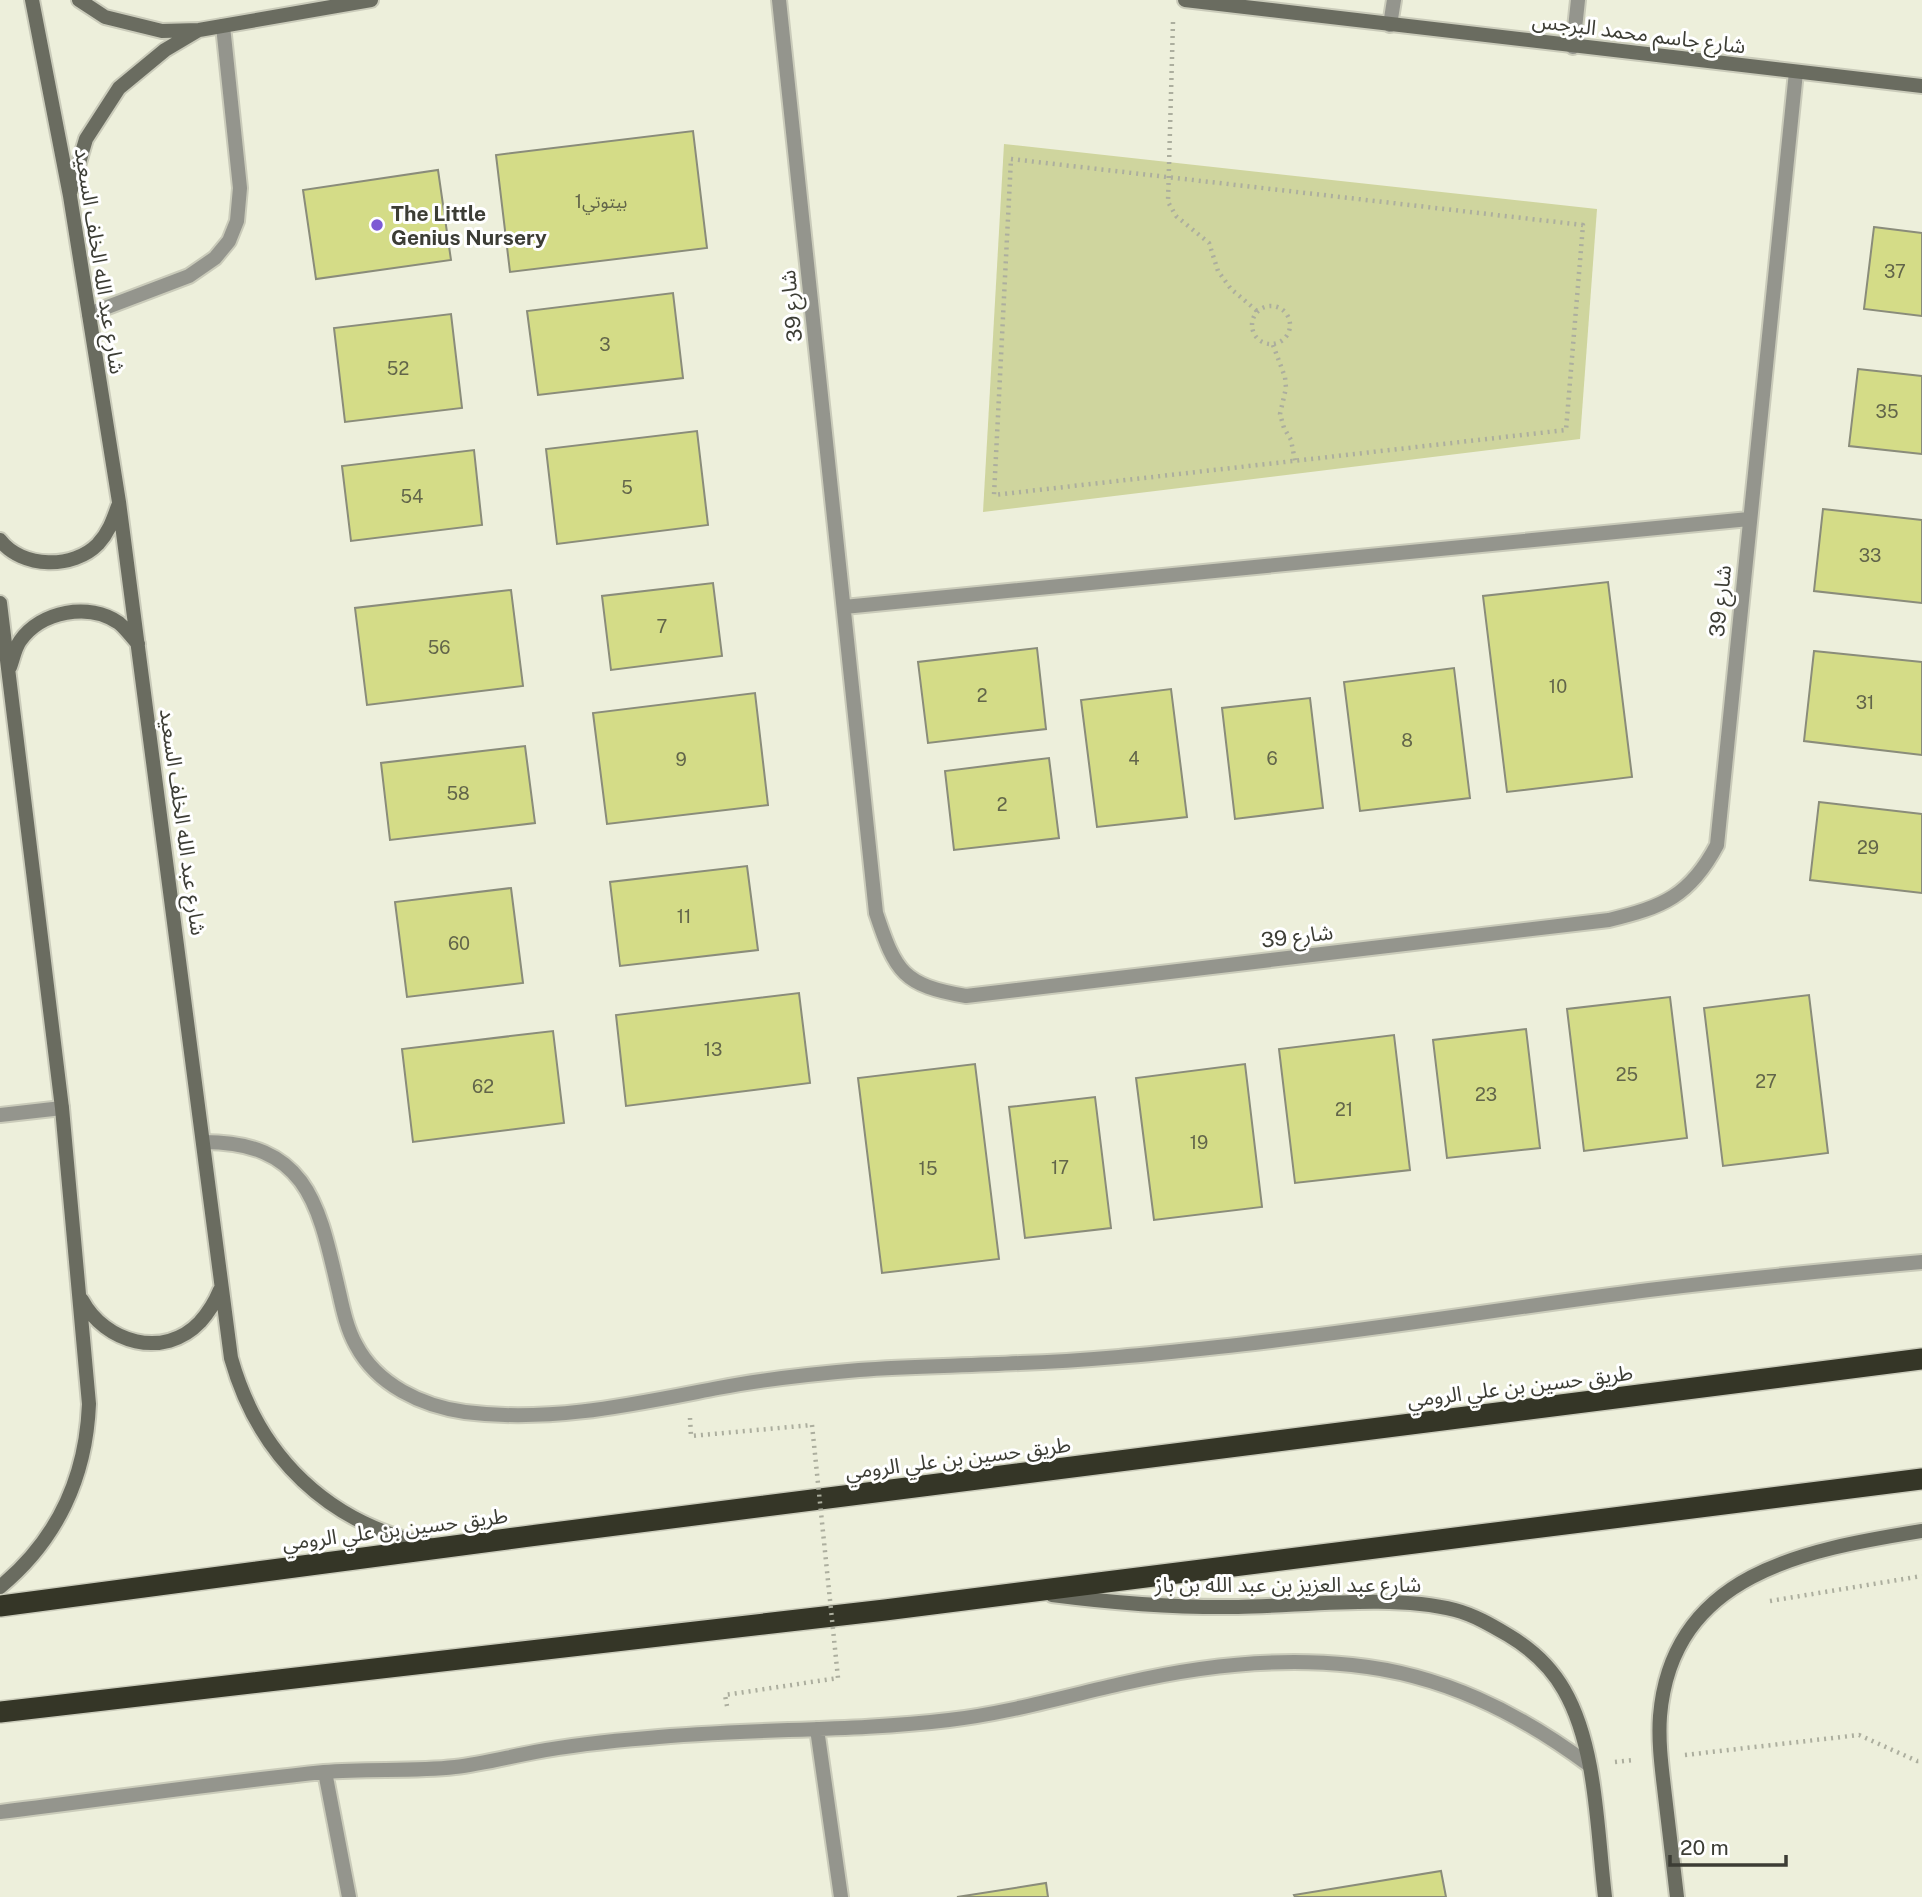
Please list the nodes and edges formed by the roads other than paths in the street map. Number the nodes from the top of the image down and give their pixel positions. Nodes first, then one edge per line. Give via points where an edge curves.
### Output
1 (32, 0) edge
2 (79, 0) edge
3 (371, 0) edge
4 (779, 0) edge
5 (1185, 0) edge
6 (1394, 0) edge
7 (1578, 0) edge
8 (1390, 25) junction
9 (222, 26) junction
10 (198, 30) junction
11 (1573, 47) junction
12 (1796, 72) junction
13 (1922, 86) edge
14 (70, 196) junction
15 (89, 314) junction
16 (119, 502) junction
17 (1749, 519) junction
18 (0, 540) edge
19 (0, 603) edge
20 (844, 607) junction
21 (138, 643) junction
22 (9, 668) junction
23 (62, 1108) junction
24 (0, 1115) edge
25 (204, 1142) junction
26 (1922, 1262) edge
27 (220, 1289) junction
28 (80, 1296) junction
29 (1916, 1358) edge
30 (1922, 1479) edge
31 (1922, 1531) edge
32 (438, 1546) junction
33 (0, 1587) edge
34 (1023, 1591) junction
35 (0, 1606) edge
36 (0, 1712) edge
37 (817, 1729) junction
38 (1589, 1765) junction
39 (325, 1772) junction
40 (0, 1812) edge
41 (349, 1897) edge
42 (841, 1897) edge
43 (1605, 1897) edge
44 (1677, 1897) edge

1 - 14 main road, شارع عبد الله الخلف السعيد
2 - 10 main road via 105,17 162,31
3 - 9 main road
4 - 20 street, شارع 39
5 - 8 main road, شارع جاسم محمد البرجس
6 - 8 street
7 - 11 street
8 - 11 main road, شارع جاسم محمد البرجس
9 - 10 main road
9 - 15 street via 240,188 237,221 229,241 215,258 189,276
10 - 14 main road via 119,88 86,139
11 - 12 main road, شارع جاسم محمد البرجس
12 - 13 main road, شارع جاسم محمد البرجس
12 - 17 street, شارع 39
14 - 15 main road, شارع عبد الله الخلف السعيد
15 - 16 main road, شارع عبد الله الخلف السعيد
16 - 18 main road via 111,526 96,545 75,558 50,563 25,558
16 - 21 main road, شارع عبد الله الخلف السعيد
17 - 20 street
17 - 20 street, شارع 39 via 1717,845 1704,869 1681,892 1648,911 1609,920 966,996 930,990 906,976 888,948 876,914
19 - 22 main road
21 - 22 main road via 119,623 93,612 66,612 40,622 20,642
21 - 25 main road, شارع عبد الله الخلف السعيد
22 - 23 main road
23 - 24 street
23 - 28 main road
25 - 26 street via 229,1142 264,1152 295,1174 310,1193 321,1216 347,1325 358,1349 393,1386 440,1407 506,1415 602,1409 849,1371 1107,1358 1229,1346 1650,1290
25 - 27 main road, شارع عبد الله الخلف السعيد
27 - 28 main road via 199,1323 163,1342 122,1339 90,1314
27 - 32 main road, شارع عبد الله الخلف السعيد via 240,1390 254,1419 293,1473 345,1514 385,1533
28 - 33 main road via 89,1404 82,1461 59,1519 40,1548
29 - 32 highway, طريق حسين بن علي الرومي
30 - 34 highway
31 - 44 main road via 1806,1555 1752,1576 1703,1612 1680,1644 1665,1679 1660,1718
32 - 35 highway, طريق حسين بن علي الرومي
34 - 36 highway
34 - 38 main road, شارع عبد العزيز بن عبد الله بن باز via 1164,1605 1401,1603 1455,1610 1487,1622 1546,1666 1576,1715
37 - 38 street via 997,1713 1192,1670 1257,1663 1348,1665 1394,1670 1480,1698 1521,1719
37 - 39 street via 646,1738 450,1768
37 - 42 street
38 - 43 main road, شارع عبد العزيز بن عبد الله بن باز
39 - 40 street
39 - 41 street

